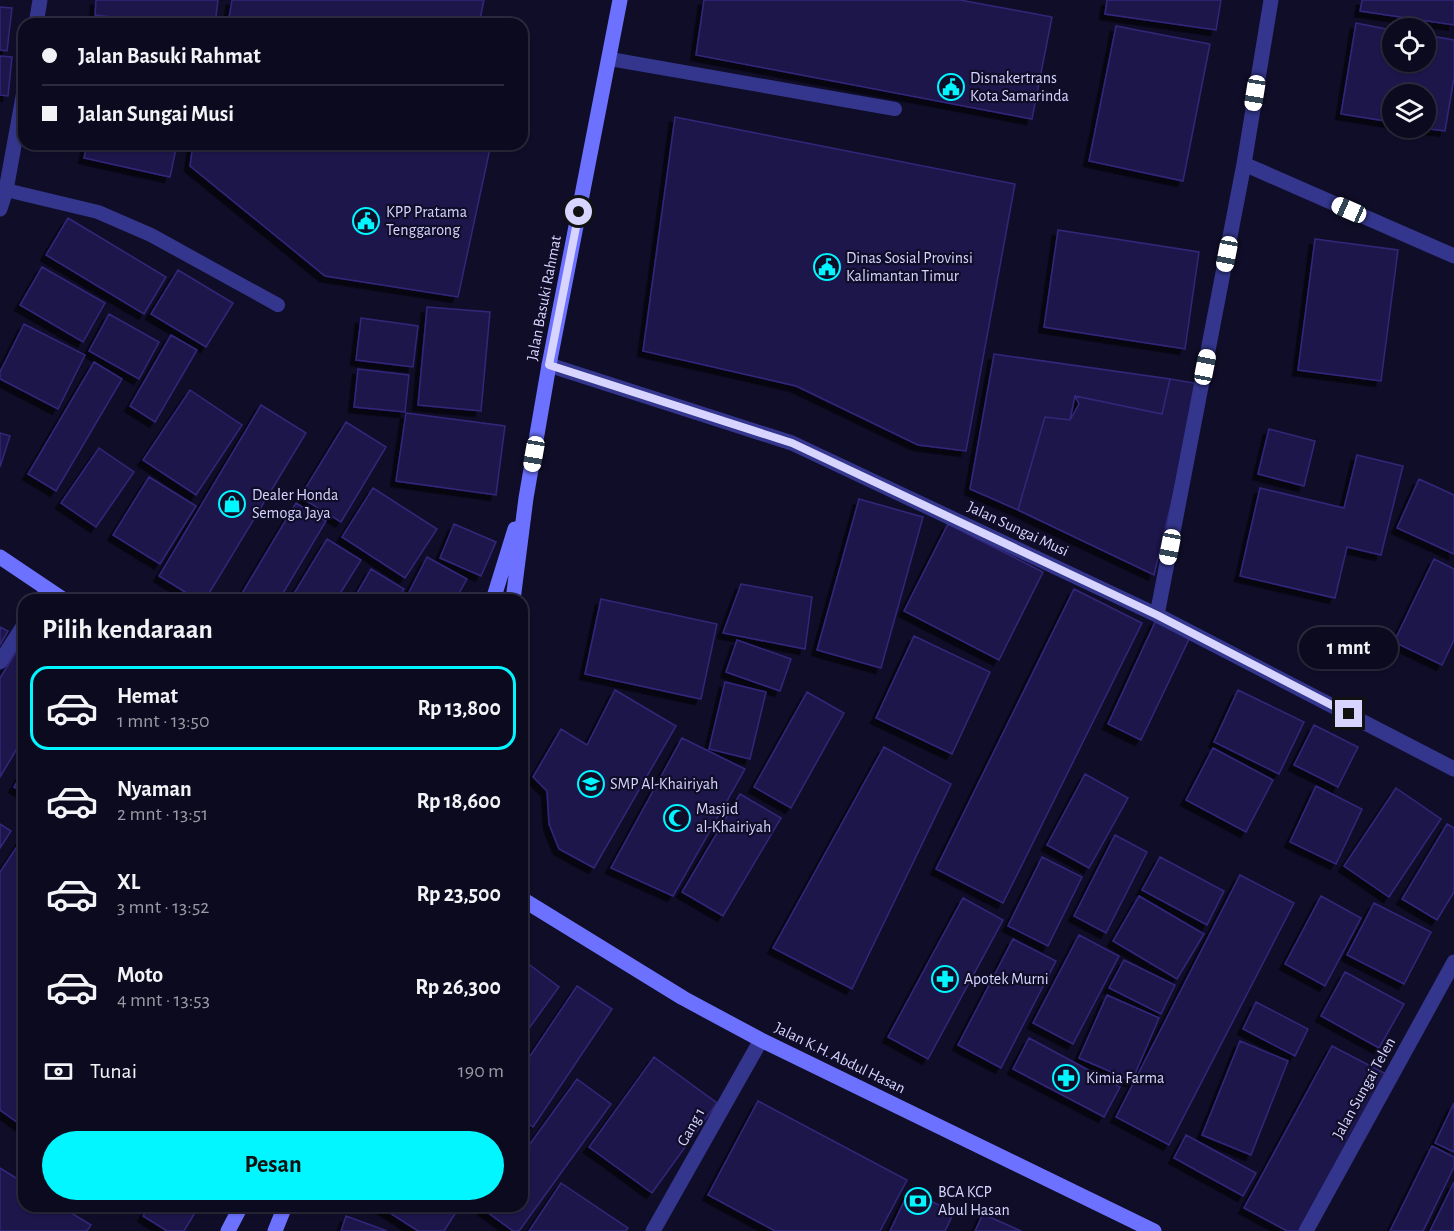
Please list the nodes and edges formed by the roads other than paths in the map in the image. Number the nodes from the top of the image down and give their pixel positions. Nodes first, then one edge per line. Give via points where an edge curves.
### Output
1 (40, 0) edge
2 (620, 0) edge
3 (1271, 0) edge
4 (37, 18) edge
5 (610, 59) junction
6 (895, 108) dead end
7 (18, 124) edge
8 (1244, 164) junction
9 (6, 190) junction
10 (0, 209) edge
11 (1454, 256) edge
12 (278, 304) dead end
13 (549, 365) junction
14 (526, 498) junction
15 (0, 557) edge
16 (43, 594) edge
17 (495, 594) edge
18 (514, 594) edge
19 (1157, 615) junction
20 (18, 634) edge
21 (0, 662) edge
22 (1454, 768) edge
23 (528, 903) edge
24 (1454, 962) edge
25 (761, 1040) junction
26 (238, 1212) edge
27 (283, 1212) edge
28 (228, 1231) edge
29 (275, 1231) edge
30 (653, 1231) edge
31 (1154, 1231) edge
32 (1306, 1231) edge

1 - 4 street
2 - 5 street, Jalan Basuki Rahmat
3 - 8 street
5 - 6 lane
5 - 13 street, Jalan Basuki Rahmat
7 - 9 street
8 - 11 street
8 - 19 street
9 - 10 street
9 - 12 lane via 98,213 151,235
13 - 14 street, Jalan Basuki Rahmat
13 - 19 street, Jalan Sungai Musi via 792,443
14 - 17 street, Jalan Basuki Rahmat
14 - 18 street, Jalan Basuki Rahmat
15 - 16 street
19 - 22 street, Jalan Sungai Musi
20 - 21 street
23 - 25 street, Jalan K.H. Abdul Hasan via 683,998
24 - 32 street, Jalan Sungai Telen
25 - 30 street, Gang 1
25 - 31 street, Jalan K.H. Abdul Hasan
26 - 28 street
27 - 29 street

